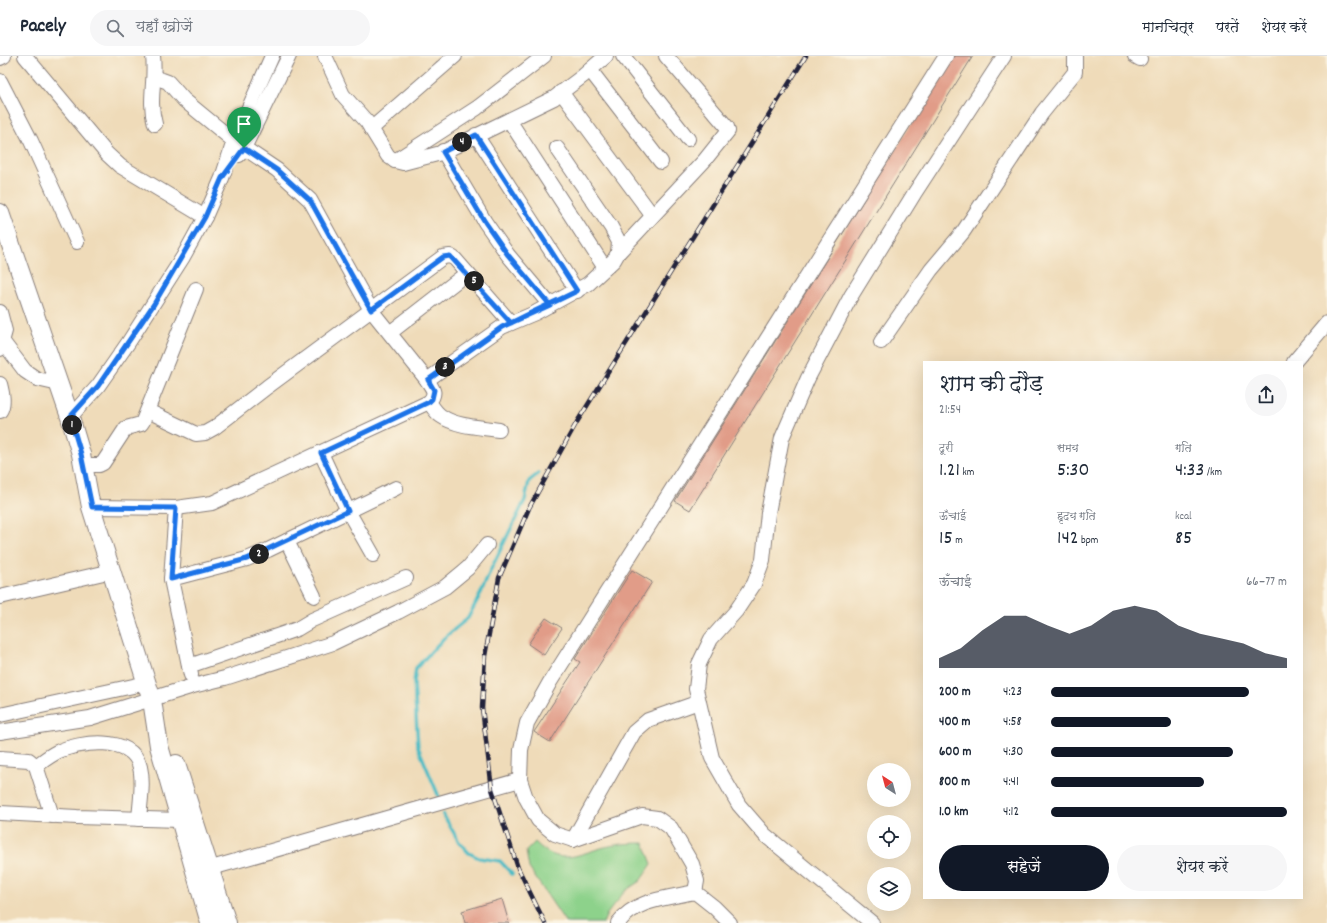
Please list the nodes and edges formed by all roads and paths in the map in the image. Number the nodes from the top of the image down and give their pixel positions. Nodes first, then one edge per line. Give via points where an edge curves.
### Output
1 (4, 56) edge
2 (25, 56) edge
3 (153, 56) edge
4 (272, 56) edge
5 (289, 56) edge
6 (324, 56) edge
7 (455, 56) edge
8 (544, 56) edge
9 (606, 56) edge
10 (623, 56) edge
11 (666, 56) edge
12 (946, 56) edge
13 (1004, 56) edge
14 (1075, 56) edge
15 (0, 58) edge
16 (590, 70) junction
17 (154, 77) junction
18 (0, 82) edge
19 (561, 92) junction
20 (509, 120) junction
21 (155, 124) dead end
22 (371, 129) junction
23 (476, 135) junction
24 (688, 139) dead end
25 (239, 144) junction
26 (557, 148) dead end
27 (443, 152) junction
28 (395, 161) junction
29 (661, 162) dead end
30 (0, 213) edge
31 (652, 215) junction
32 (205, 217) junction
33 (77, 242) dead end
34 (618, 253) junction
35 (605, 268) junction
36 (467, 273) junction
37 (196, 288) dead end
38 (577, 291) junction
39 (550, 305) junction
40 (371, 310) junction
41 (0, 312) edge
42 (511, 323) junction
43 (1327, 323) edge
44 (391, 332) junction
45 (882, 342) dead end
46 (2, 345) edge
47 (1295, 361) edge
48 (428, 380) junction
49 (0, 384) edge
50 (59, 384) junction
51 (429, 402) junction
52 (0, 410) edge
53 (148, 411) junction
54 (70, 417) junction
55 (499, 430) dead end
56 (321, 453) junction
57 (83, 465) junction
58 (396, 488) dead end
59 (92, 507) junction
60 (176, 508) junction
61 (348, 511) junction
62 (287, 541) junction
63 (487, 545) dead end
64 (373, 555) dead end
65 (112, 571) junction
66 (406, 578) dead end
67 (171, 579) junction
68 (314, 596) dead end
69 (0, 597) edge
70 (189, 666) junction
71 (147, 683) junction
72 (193, 686) junction
73 (152, 700) junction
74 (699, 702) junction
75 (0, 715) edge
76 (156, 718) junction
77 (0, 732) edge
78 (0, 758) edge
79 (36, 766) junction
80 (520, 780) junction
81 (0, 813) edge
82 (52, 816) junction
83 (139, 819) junction
84 (180, 820) junction
85 (573, 840) junction
86 (202, 871) junction
87 (695, 892) junction
88 (210, 923) edge
89 (227, 923) edge
90 (618, 923) edge
91 (730, 923) edge
92 (872, 923) edge

1 - 15 street
2 - 32 street via 120,166
3 - 17 street
4 - 25 street
5 - 25 street
6 - 22 street via 343,95
7 - 22 street
8 - 28 street via 477,108
9 - 16 street
10 - 24 street
11 - 31 street via 728,131 704,161
12 - 80 street via 550,682 527,722 521,750
13 - 74 street via 856,289 808,378 782,438 768,513 763,560 754,584 736,611 711,639 698,664 696,689
14 - 45 street via 1075,72 1042,113 963,232 931,270
16 - 19 street
16 - 29 street
17 - 21 street via 151,110
17 - 25 street via 168,82 184,100
18 - 33 street via 31,141
19 - 20 street
19 - 31 street
20 - 23 street
20 - 35 street
22 - 28 street via 388,156
23 - 27 street
23 - 38 street
25 - 32 street
25 - 40 street via 277,170 310,200
26 - 34 street via 611,227 619,242
27 - 28 street via 416,161
27 - 39 street via 508,255
30 - 50 main road
31 - 34 street
32 - 54 street via 183,257 128,343 98,386
34 - 35 street
35 - 38 street
36 - 40 street via 455,259 450,256 443,257
36 - 42 street
36 - 44 street
37 - 53 street
38 - 39 street
39 - 42 street
40 - 44 street
40 - 53 street via 205,433 196,434
41 - 46 street via 5,330
42 - 48 street
43 - 47 street
44 - 48 street
46 - 50 street via 25,371 37,380
48 - 51 street via 434,390
49 - 52 street
50 - 54 main road
51 - 55 street via 441,416 450,420
51 - 56 street
53 - 57 street via 141,424 126,428 103,463
54 - 57 main road
56 - 60 street via 212,503
56 - 61 street
57 - 59 main road
58 - 61 street
59 - 60 street
59 - 65 main road
60 - 67 street
61 - 62 street
61 - 64 street
62 - 67 street via 247,559
62 - 68 street
63 - 72 street via 455,580 398,612 333,643 226,678
65 - 69 street
65 - 71 main road
66 - 70 street via 297,629
67 - 70 street
70 - 72 street
71 - 73 main road
71 - 75 street
72 - 73 street
73 - 76 main road
73 - 77 street via 90,718
74 - 85 street via 648,720 634,732
74 - 92 street via 712,758 740,805 765,835
76 - 84 main road via 159,746
76 - 86 main road via 170,743
78 - 79 street via 29,760
79 - 82 street
79 - 83 street via 55,753 80,745 110,744 125,748 134,755 140,767
80 - 85 street via 538,820 555,834
80 - 86 street
81 - 82 street
82 - 83 street
83 - 84 street
84 - 86 main road
85 - 87 street via 642,816 657,818 671,828 692,864 697,881
86 - 88 main road
86 - 89 main road
87 - 90 street via 653,900 634,907
87 - 91 street

